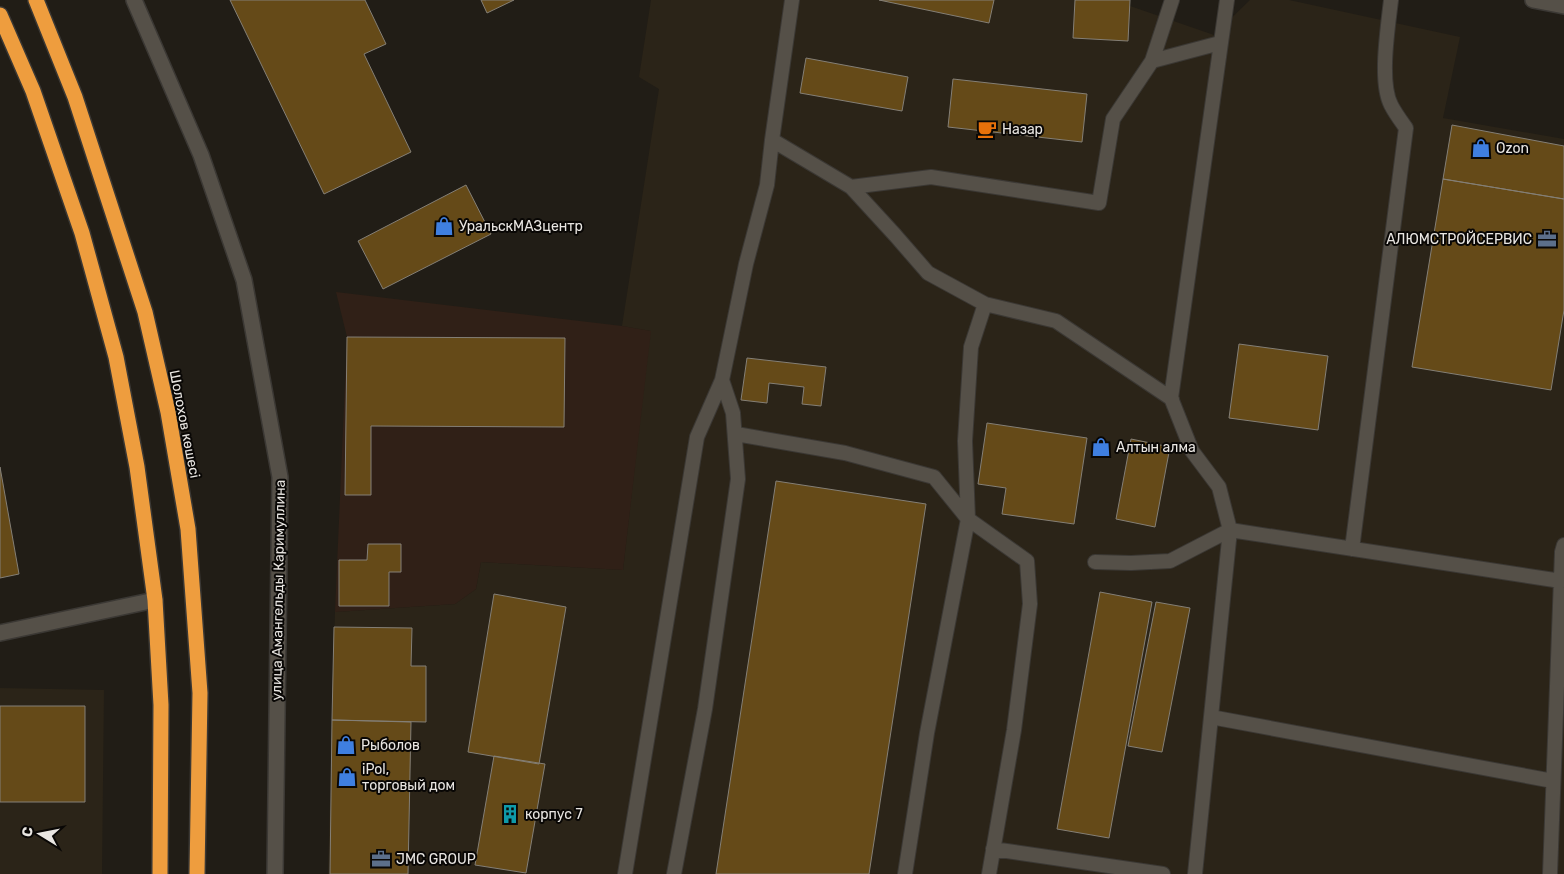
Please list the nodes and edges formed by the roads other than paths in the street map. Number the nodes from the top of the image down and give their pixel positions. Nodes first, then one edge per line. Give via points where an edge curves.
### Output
1 (36, 0) edge
2 (134, 0) edge
3 (792, 0) edge
4 (1172, 0) edge
5 (1227, 0) edge
6 (1392, 0) edge
7 (1533, 0) edge
8 (1564, 6) edge
9 (0, 15) edge
10 (1220, 43) junction
11 (1152, 61) junction
12 (772, 140) junction
13 (850, 187) junction
14 (986, 304) junction
15 (722, 380) junction
16 (1172, 399) junction
17 (736, 434) junction
18 (968, 519) junction
19 (1230, 530) junction
20 (1564, 545) edge
21 (1352, 548) junction
22 (1095, 562) dead end
23 (1561, 581) junction
24 (155, 600) junction
25 (0, 633) edge
26 (1211, 717) junction
27 (1553, 781) junction
28 (994, 849) junction
29 (160, 874) edge
30 (197, 874) edge
31 (275, 874) edge
32 (625, 874) edge
33 (674, 874) edge
34 (905, 874) edge
35 (989, 874) edge
36 (1163, 874) edge
37 (1195, 874) edge
38 (1550, 874) edge

1 - 30 highway, Шолохов көшесі via 75,98 142,302 168,412 188,528 200,693
2 - 31 street, улица Амангельды Каримуллина via 201,155 244,280 280,477
3 - 12 lane
4 - 11 lane
5 - 10 lane
6 - 21 lane via 1385,87 1390,104 1406,128
7 - 8 street
9 - 24 highway via 37,101 82,233 116,356 137,467
10 - 11 lane
10 - 16 lane
11 - 13 lane via 1113,119 1098,203 931,177
12 - 13 lane
12 - 15 lane via 767,185 746,264
13 - 14 lane via 928,273
14 - 16 lane via 1056,321
14 - 18 lane via 971,347 965,441
15 - 17 lane via 733,412
15 - 32 lane via 697,437
16 - 19 lane via 1192,451 1218,488
17 - 18 lane via 845,453 934,477
17 - 33 lane via 738,479 704,710
18 - 28 lane via 1026,561 1030,604
18 - 34 lane via 927,733
19 - 21 lane
19 - 22 lane via 1170,561
19 - 26 lane
20 - 23 lane
21 - 23 lane
23 - 27 lane
24 - 25 street
24 - 29 highway via 161,705
26 - 27 lane
26 - 37 lane
27 - 38 lane
28 - 35 lane
28 - 36 lane

